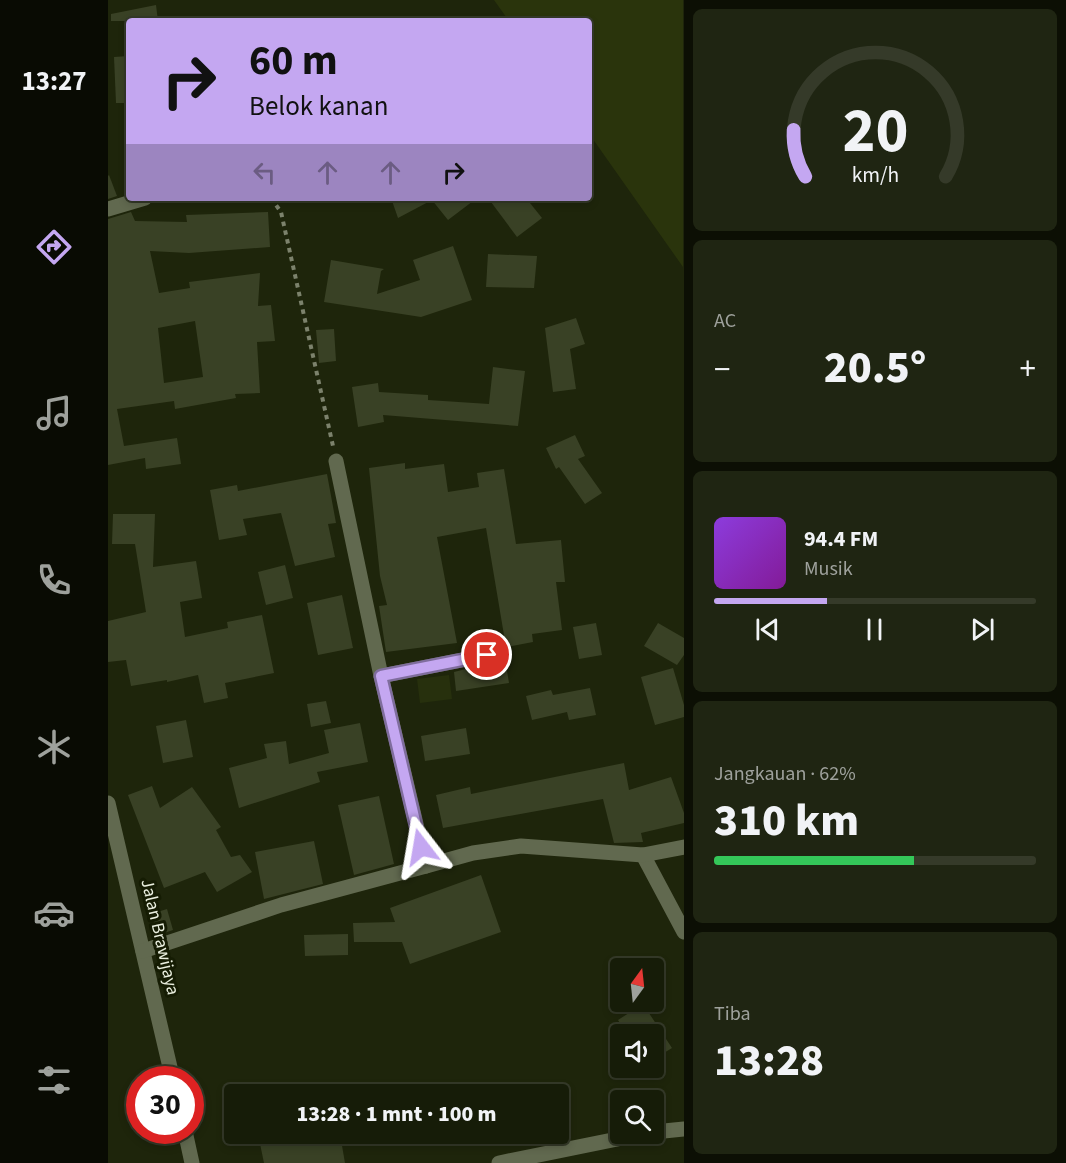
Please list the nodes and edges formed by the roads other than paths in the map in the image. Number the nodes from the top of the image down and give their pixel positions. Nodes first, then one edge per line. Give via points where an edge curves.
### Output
1 (135, 201) edge
2 (108, 209) edge
3 (336, 461) road end
4 (487, 655) dead end
5 (381, 676) junction
6 (108, 803) edge
7 (684, 846) edge
8 (643, 855) junction
9 (426, 866) junction
10 (684, 932) edge
11 (143, 951) junction
12 (170, 1066) edge
13 (684, 1129) edge
14 (664, 1131) edge
15 (610, 1140) edge
16 (188, 1144) edge
17 (192, 1163) edge
18 (499, 1163) edge

1 - 2 street
3 - 5 street
4 - 5 street
5 - 9 street
6 - 11 street, Jalan Brawijaya
7 - 8 street
8 - 9 street via 521,846 473,853
8 - 10 street
9 - 11 street via 281,905
11 - 12 street, Jalan Brawijaya
13 - 14 street
15 - 18 street
16 - 17 street

